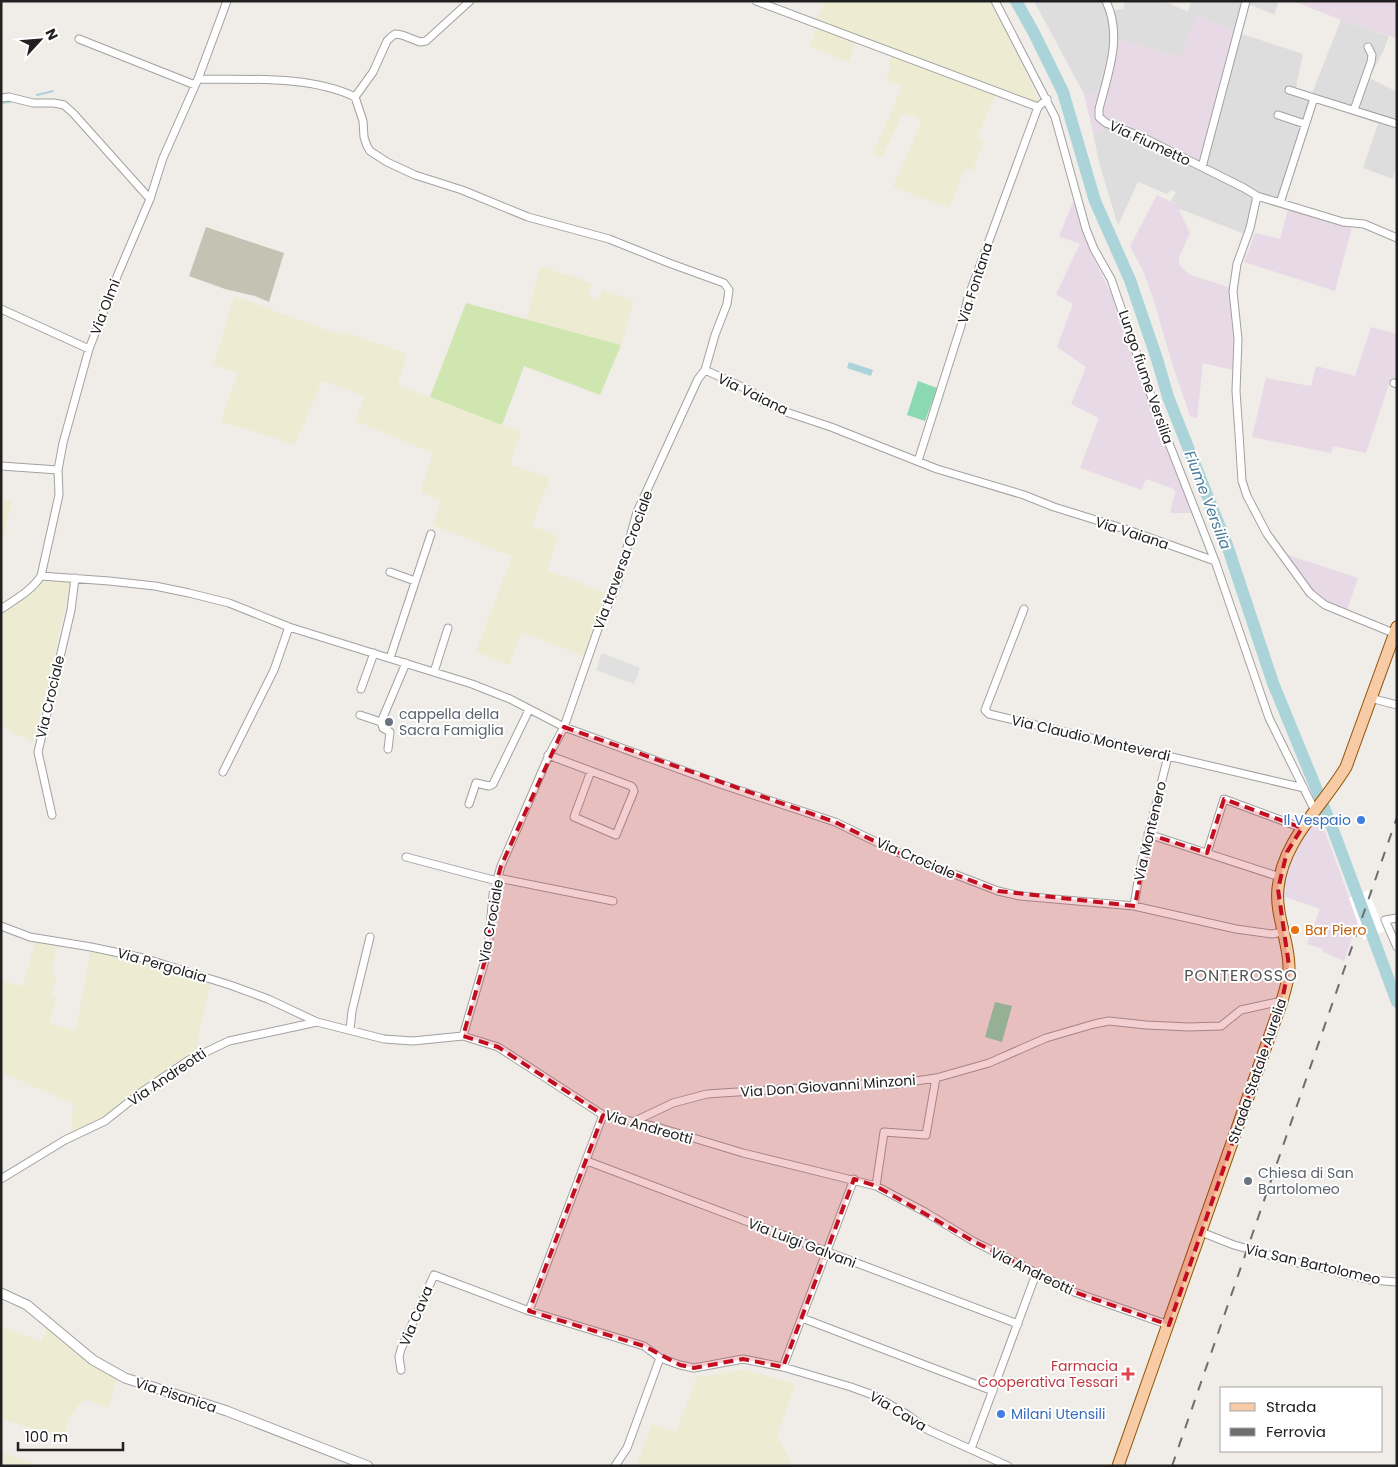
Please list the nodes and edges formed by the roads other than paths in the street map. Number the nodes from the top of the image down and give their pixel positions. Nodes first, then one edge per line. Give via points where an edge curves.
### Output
1 (227, 1) edge
2 (470, 1) edge
3 (756, 1) edge
4 (995, 1) edge
5 (1106, 1) edge
6 (1246, 1) edge
7 (79, 39) dead end
8 (1368, 47) dead end
9 (197, 82) junction
10 (1289, 90) dead end
11 (354, 97) junction
12 (1, 98) edge
13 (1314, 98) junction
14 (1047, 100) junction
15 (1038, 107) junction
16 (1354, 110) junction
17 (1278, 115) dead end
18 (1305, 124) junction
19 (1397, 124) edge
20 (1202, 167) junction
21 (1256, 196) junction
22 (150, 199) junction
23 (1280, 203) junction
24 (1397, 238) edge
25 (1, 309) edge
26 (89, 349) junction
27 (705, 370) junction
28 (918, 461) junction
29 (1, 466) edge
30 (58, 470) junction
31 (431, 534) dead end
32 (1215, 561) junction
33 (390, 572) dead end
34 (41, 576) junction
35 (75, 578) junction
36 (416, 580) junction
37 (1, 608) edge
38 (1024, 610) dead end
39 (289, 627) junction
40 (448, 628) dead end
41 (1396, 631) edge
42 (374, 654) junction
43 (390, 658) junction
44 (406, 663) junction
45 (434, 672) junction
46 (361, 688) dead end
47 (1370, 698) junction
48 (1397, 705) edge
49 (529, 710) junction
50 (360, 715) dead end
51 (381, 722) junction
52 (564, 727) junction
53 (388, 749) dead end
54 (548, 755) junction
55 (1168, 756) junction
56 (591, 771) junction
57 (223, 772) dead end
58 (1304, 788) junction
59 (469, 804) dead end
60 (1316, 810) junction
61 (52, 815) dead end
62 (1302, 828) junction
63 (1148, 834) junction
64 (1207, 853) junction
65 (406, 857) dead end
66 (1280, 877) junction
67 (497, 879) junction
68 (613, 901) dead end
69 (1134, 906) junction
70 (1397, 918) edge
71 (1, 926) edge
72 (1283, 932) junction
73 (370, 937) dead end
74 (1397, 946) edge
75 (1282, 1001) junction
76 (317, 1022) junction
77 (350, 1030) junction
78 (462, 1036) junction
79 (936, 1078) junction
80 (603, 1115) junction
81 (633, 1122) junction
82 (586, 1161) junction
83 (1, 1179) edge
84 (854, 1179) junction
85 (876, 1186) junction
86 (1201, 1232) junction
87 (826, 1252) junction
88 (1036, 1274) junction
89 (1397, 1282) edge
90 (1, 1293) edge
91 (529, 1311) junction
92 (802, 1318) junction
93 (1018, 1324) junction
94 (1169, 1325) junction
95 (660, 1358) junction
96 (783, 1367) junction
97 (401, 1370) dead end
98 (993, 1391) junction
99 (972, 1449) junction
100 (368, 1466) edge
101 (615, 1466) edge
102 (1008, 1466) edge
103 (1118, 1466) edge

1 - 9 street, Via Olmi
2 - 11 street via 426,41 395,34 391,37 373,72
3 - 15 street
4 - 14 street, Lungo fiume Versilia
5 - 20 street, Via Fiumetto via 1111,12 1114,44 1099,117
6 - 20 street, Via Fiumetto
7 - 9 street
8 - 16 street via 1371,62
9 - 11 street via 302,83 321,85
9 - 22 street, Via Olmi via 163,158
10 - 13 street
11 - 27 street, Via Vaiana via 367,146 387,162 528,217 609,239 724,283 729,290 728,304
12 - 22 street via 64,105
13 - 16 street
13 - 18 street
14 - 15 street
14 - 32 street, Lungo fiume Versilia via 1055,117 1086,229 1111,279 1156,410
15 - 28 street, Via Fontana via 968,298
16 - 19 street
17 - 18 street
18 - 23 street
20 - 21 street, Via Fiumetto
21 - 23 street, Via Fiumetto
21 - 41 street via 1233,291 1238,339 1236,391 1244,488 1267,534 1310,593 1325,605
22 - 26 street, Via Olmi
23 - 24 street, Via Fiumetto via 1343,222 1364,224
25 - 26 street
26 - 30 street, Via Olmi
27 - 28 street, Via Vaiana via 786,412
27 - 52 street, Via traversa Crociale via 637,512 617,584
28 - 32 street, Via Vaiana
29 - 30 street
30 - 34 street, Via Olmi via 59,495
31 - 36 street
32 - 58 street, Lungo fiume Versilia via 1269,718
33 - 36 street
34 - 35 street, Via Crociale
34 - 37 street via 21,597
35 - 39 street, Via Crociale via 189,593 229,603
35 - 61 street, Via Crociale via 71,610 38,752
36 - 43 street
38 - 55 street, Via Claudio Monteverdi via 985,710 989,714
39 - 42 street, Via Crociale
39 - 57 street via 274,670
40 - 45 street
41 - 47 main road, Strada Statale Aurelia
42 - 43 street, Via Crociale
42 - 46 street
43 - 44 street, Via Crociale
44 - 45 street, Via Crociale
44 - 51 street
45 - 49 street, Via Crociale via 510,699
47 - 48 street
47 - 60 main road, Strada Statale Aurelia via 1346,767
49 - 52 street, Via Crociale
49 - 59 street via 493,784 476,782
50 - 51 street
51 - 53 street via 383,728 390,732
52 - 54 street, Via Crociale
52 - 69 street, Via Crociale via 836,822 897,852 998,891 1020,896
54 - 56 street
54 - 67 street, Via Crociale
55 - 58 street, Via Claudio Monteverdi
55 - 63 street, Via Montenero
56 - 56 street via 634,789 616,835 574,817
58 - 60 street, Lungo fiume Versilia
60 - 62 main road, Strada Statale Aurelia
62 - 64 street via 1224,799
62 - 66 main road, Strada Statale Aurelia via 1287,852
63 - 64 street
63 - 69 street, Via Montenero
64 - 66 street
65 - 67 street
66 - 72 main road, Strada Statale Aurelia via 1278,909
67 - 68 street
67 - 78 street, Via Crociale via 488,950
69 - 72 street, Via Crociale via 1236,929 1272,934
70 - 74 street via 1385,920
71 - 76 street, Via Pergolaia via 30,937 143,958 245,990
72 - 75 main road, Strada Statale Aurelia via 1289,966
73 - 77 street
75 - 79 street, Via Don Giovanni Minzoni via 1241,1010 1220,1026 1109,1021 1094,1024 1046,1038 989,1063
75 - 86 main road, Strada Statale Aurelia
76 - 77 street, Via Andreotti
76 - 83 street, Via Andreotti via 229,1041 211,1048 139,1094 105,1121
77 - 78 street, Via Andreotti via 384,1039
78 - 80 street, Via Andreotti via 498,1047
79 - 81 street, Via Don Giovanni Minzoni via 896,1084 707,1094 674,1103
79 - 85 street via 926,1135 884,1132
80 - 81 street, Via Andreotti
80 - 82 street
81 - 84 street, Via Andreotti via 743,1153
82 - 87 street, Via Luigi Galvani
82 - 91 street
84 - 85 street, Via Andreotti
84 - 87 street
85 - 88 street, Via Andreotti
86 - 89 street, Via San Bartolomeo via 1286,1260 1371,1280
86 - 94 main road, Strada Statale Aurelia
87 - 92 street
87 - 93 street, Via Luigi Galvani
88 - 93 street
88 - 94 street, Via Andreotti via 1074,1292
90 - 100 street, Via Pisanica via 27,1305 92,1360 125,1378 227,1411
91 - 95 street, Via Cava via 644,1346
91 - 97 street, Via Cava via 434,1274 401,1349
92 - 96 street
92 - 98 street
93 - 98 street
94 - 103 main road, Strada Statale Aurelia
95 - 96 street, Via Cava via 694,1368 743,1359
95 - 101 street via 627,1448
96 - 99 street, Via Cava via 873,1395 928,1430
98 - 99 street
99 - 102 street, Via Cava

